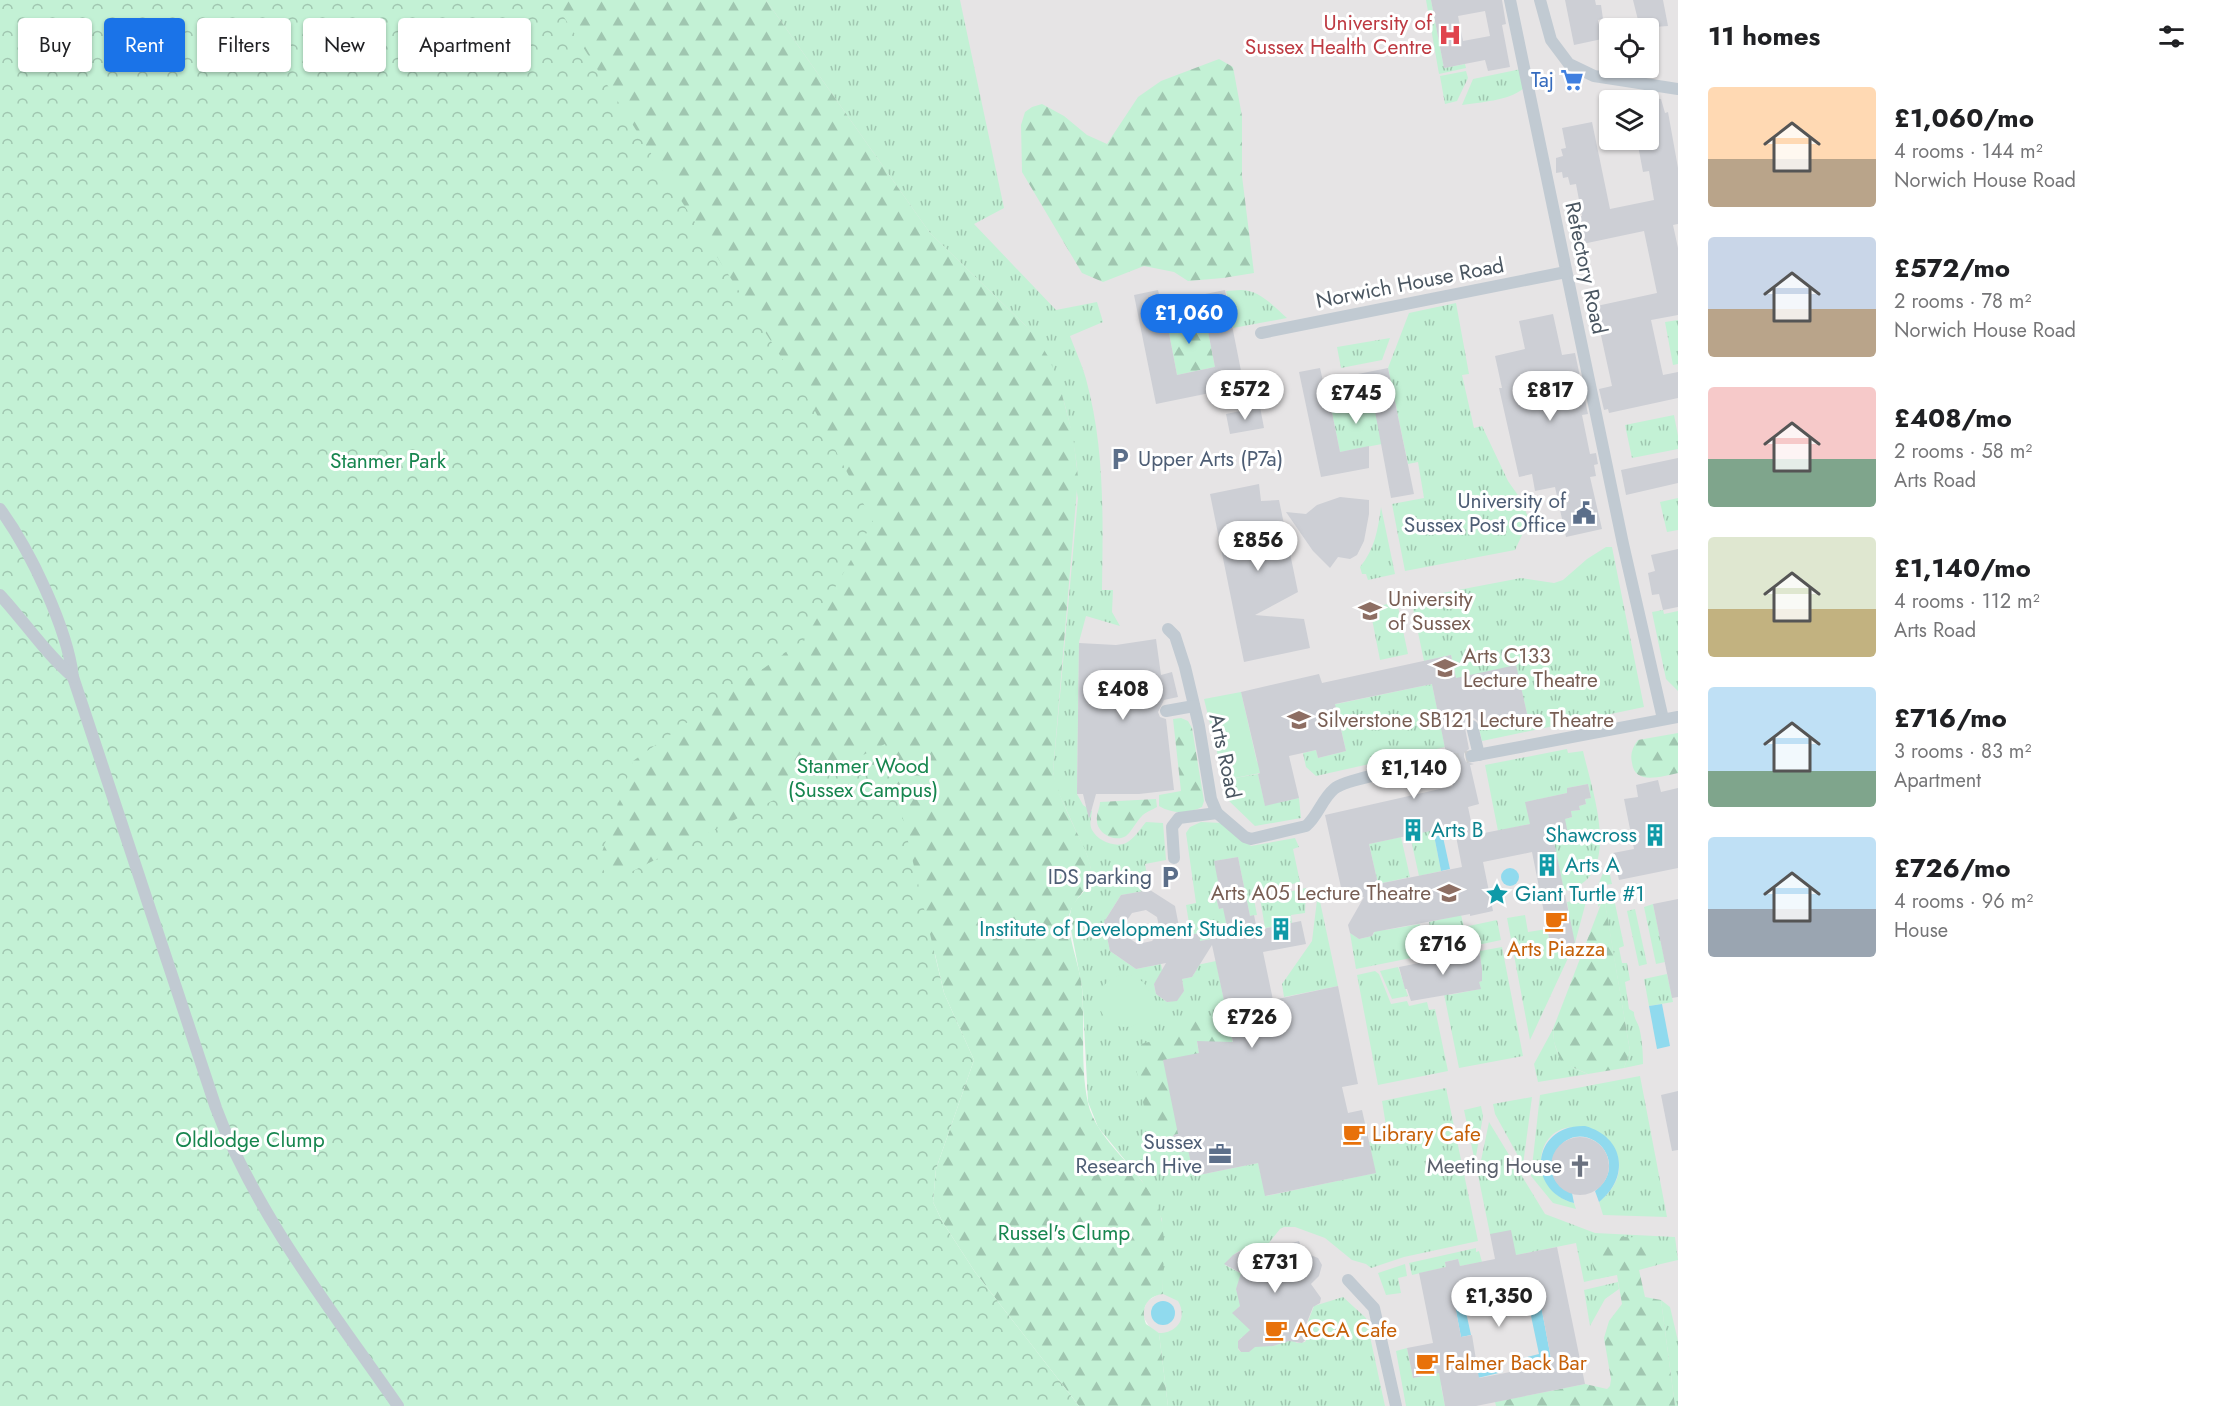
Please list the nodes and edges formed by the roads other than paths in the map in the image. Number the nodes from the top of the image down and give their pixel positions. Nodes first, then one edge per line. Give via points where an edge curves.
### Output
1 (1510, 0) edge
2 (1540, 0) edge
3 (1678, 89) edge
4 (1566, 272) junction
5 (1261, 333) dead end
6 (0, 509) edge
7 (0, 596) edge
8 (1168, 629) dead end
9 (73, 677) junction
10 (1194, 706) junction
11 (1166, 711) dead end
12 (1678, 717) edge
13 (1663, 719) junction
14 (1472, 726) dead end
15 (1448, 761) tunnel mouth
16 (1217, 813) junction
17 (1174, 858) dead end
18 (1348, 1280) dead end
19 (398, 1406) edge
20 (1396, 1406) edge

1 - 4 street, Refectory Road
2 - 3 street via 1551,40 1569,64 1594,76
4 - 5 street, Norwich House Road
4 - 13 street, Refectory Road
6 - 9 street via 25,550 58,621
7 - 9 street
8 - 10 street, Arts Road via 1179,648
9 - 19 street via 222,1125 281,1236
10 - 11 street, Arts Road
10 - 16 street, Arts Road
12 - 13 street
13 - 14 street via 1476,755
15 - 16 street, Arts Road via 1346,782 1334,789 1306,826 1268,836 1245,837
16 - 17 street, Arts Road via 1179,818 1172,827
18 - 20 street via 1374,1308

